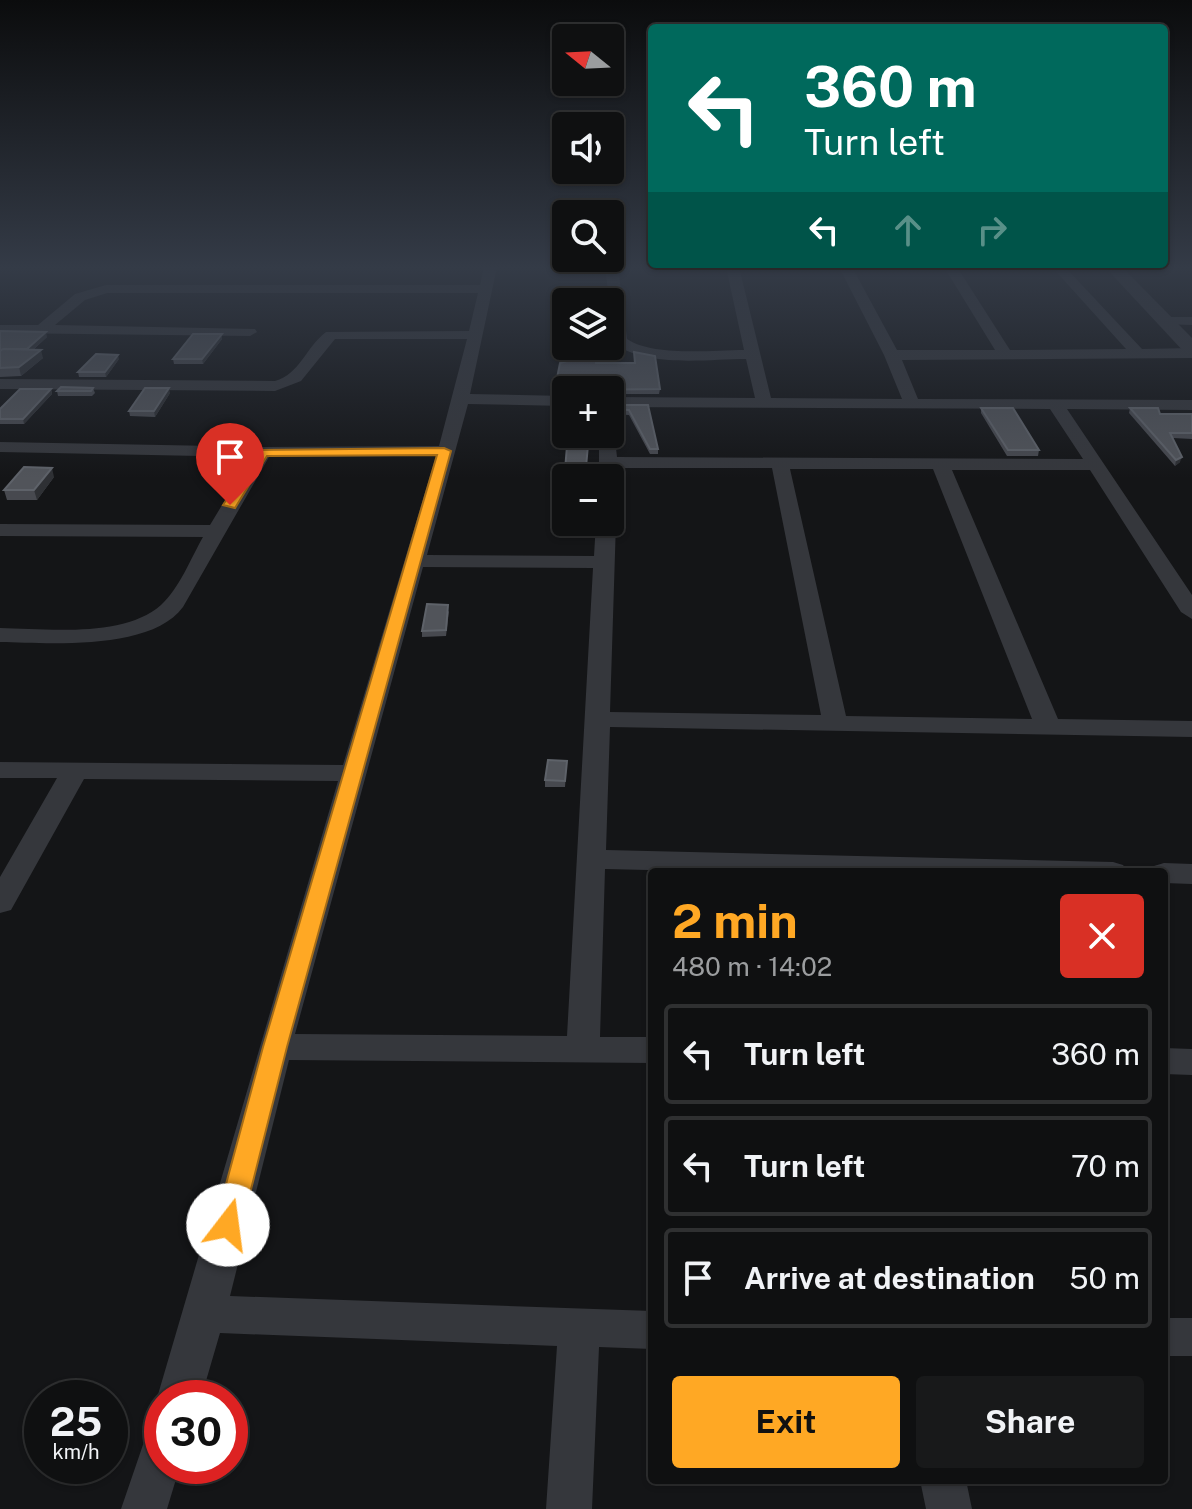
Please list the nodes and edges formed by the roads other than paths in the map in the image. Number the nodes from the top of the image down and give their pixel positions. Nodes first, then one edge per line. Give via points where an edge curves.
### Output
1 (328, 337) edge
2 (476, 337) edge
3 (620, 337) edge
4 (749, 337) edge
5 (883, 337) edge
6 (995, 337) edge
7 (1124, 337) edge
8 (1192, 351) edge
9 (1005, 353) junction
10 (1138, 353) junction
11 (753, 354) junction
12 (892, 355) junction
13 (0, 384) edge
14 (461, 399) junction
15 (552, 401) edge
16 (624, 402) edge
17 (764, 403) junction
18 (912, 403) junction
19 (1056, 405) junction
20 (1192, 405) edge
21 (0, 447) edge
22 (444, 451) junction
23 (263, 452) junction
24 (780, 464) junction
25 (940, 464) junction
26 (1096, 465) junction
27 (624, 469) edge
28 (0, 530) edge
29 (214, 531) junction
30 (605, 536) edge
31 (414, 561) junction
32 (604, 562) junction
33 (1192, 612) edge
34 (0, 635) edge
35 (600, 719) junction
36 (836, 725) junction
37 (1048, 726) junction
38 (1192, 729) edge
39 (0, 770) edge
40 (75, 771) junction
41 (354, 773) junction
42 (592, 859) junction
43 (953, 868) edge
44 (1168, 873) edge
45 (1192, 874) edge
46 (0, 903) edge
47 (275, 1047) junction
48 (583, 1049) junction
49 (648, 1050) edge
50 (1168, 1061) edge
51 (1192, 1062) edge
52 (205, 1314) junction
53 (579, 1329) junction
54 (648, 1330) edge
55 (1168, 1337) edge
56 (1192, 1337) edge
57 (185, 1380) edge
58 (152, 1484) edge
59 (944, 1484) edge
60 (144, 1509) edge
61 (569, 1509) edge
62 (949, 1509) edge

1 - 13 street via 299,377 275,386
2 - 14 street
3 - 11 street via 627,348 650,352
4 - 11 street
5 - 12 street
6 - 9 street
7 - 10 street
8 - 10 street
9 - 10 street
9 - 12 street
11 - 17 street
12 - 18 street
14 - 15 street
14 - 22 street
16 - 17 street
17 - 18 street
18 - 19 street
19 - 20 street
19 - 26 street
21 - 23 street
22 - 23 street
22 - 31 street
23 - 29 street
24 - 25 street
24 - 27 street
24 - 36 street
25 - 26 street
25 - 37 street
26 - 33 street
28 - 29 street
29 - 34 street via 172,607 147,625 89,634
30 - 32 street
31 - 32 street
31 - 41 street
32 - 35 street
35 - 36 street
35 - 42 street
36 - 37 street
37 - 38 street
39 - 40 street
40 - 41 street
40 - 46 street
41 - 47 street
42 - 43 street
42 - 48 street
44 - 45 street
47 - 48 street
47 - 52 street
48 - 49 street
50 - 51 street
52 - 53 street
52 - 57 street
53 - 54 street
53 - 61 street
55 - 56 street
58 - 60 street
59 - 62 street

